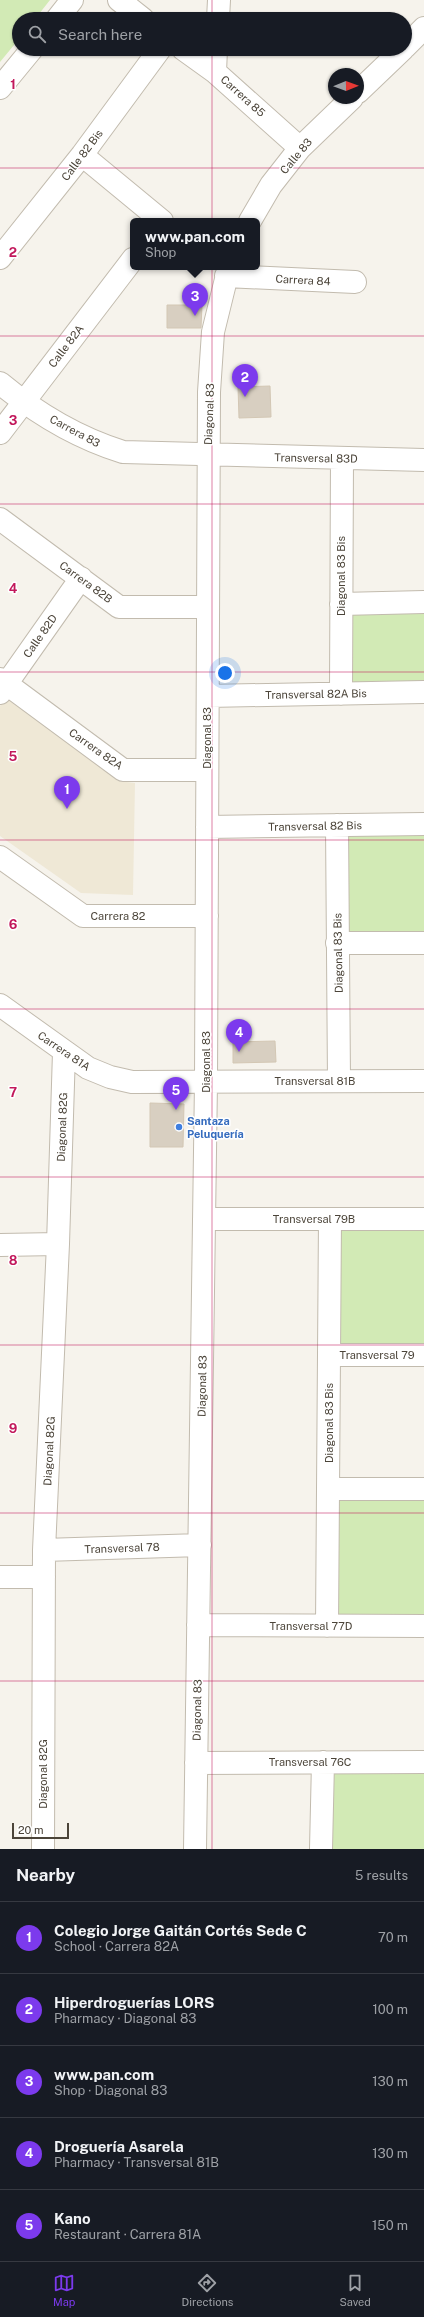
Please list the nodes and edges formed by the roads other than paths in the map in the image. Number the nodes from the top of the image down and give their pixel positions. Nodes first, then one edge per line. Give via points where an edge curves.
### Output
1 (72, 0) edge
2 (120, 0) edge
3 (218, 0) edge
4 (63, 12) edge
5 (135, 12) edge
6 (218, 12) edge
7 (424, 28) edge
8 (412, 40) edge
9 (26, 56) edge
10 (155, 56) edge
11 (193, 56) edge
12 (216, 56) edge
13 (396, 56) edge
14 (215, 72) junction
15 (364, 86) edge
16 (0, 88) edge
17 (346, 104) edge
18 (300, 148) junction
19 (82, 155) junction
20 (158, 218) edge
21 (252, 218) edge
22 (0, 258) edge
23 (130, 263) edge
24 (227, 272) edge
25 (355, 282) dead end
26 (0, 383) edge
27 (23, 402) junction
28 (0, 433) edge
29 (208, 455) junction
30 (342, 458) junction
31 (424, 460) edge
32 (0, 519) edge
33 (81, 578) junction
34 (424, 602) edge
35 (341, 604) junction
36 (208, 607) junction
37 (2, 686) edge
38 (424, 692) edge
39 (341, 694) junction
40 (208, 696) junction
41 (207, 770) junction
42 (424, 824) edge
43 (337, 825) junction
44 (207, 827) junction
45 (0, 856) edge
46 (207, 916) junction
47 (338, 942) junction
48 (424, 943) edge
49 (0, 1005) edge
50 (64, 1052) junction
51 (339, 1081) junction
52 (424, 1081) edge
53 (206, 1082) junction
54 (204, 1219) junction
55 (330, 1219) junction
56 (424, 1219) edge
57 (58, 1244) junction
58 (0, 1245) edge
59 (329, 1354) junction
60 (424, 1355) edge
61 (328, 1489) junction
62 (424, 1489) edge
63 (200, 1545) junction
64 (44, 1550) junction
65 (44, 1577) junction
66 (0, 1578) edge
67 (198, 1625) junction
68 (327, 1626) junction
69 (424, 1626) edge
70 (323, 1762) junction
71 (424, 1762) edge
72 (196, 1763) junction
73 (42, 1849) edge
74 (195, 1849) edge
75 (321, 1849) edge

1 - 4 street
2 - 5 street
3 - 6 street
7 - 8 street
9 - 16 street
10 - 19 street, Calle 82 Bis
11 - 14 street, Carrera 85
12 - 14 street
13 - 15 street
14 - 18 street, Carrera 85
17 - 18 street, Calle 83
18 - 21 street, Calle 83 via 271,185
19 - 20 street
19 - 22 street, Calle 82 Bis
23 - 27 street, Calle 82A
24 - 25 street, Carrera 84
24 - 29 street, Diagonal 83 via 213,332
26 - 27 street, Carrera 83
27 - 28 street, Calle 82A
27 - 29 street, Carrera 83 via 93,442 123,452
29 - 30 street, Transversal 83D
29 - 36 street, Diagonal 83
30 - 31 street, Transversal 83D
30 - 35 street, Diagonal 83 Bis
32 - 33 street, Carrera 82B
33 - 36 street, Carrera 82B via 119,606
33 - 37 street, Calle 82D
34 - 35 street
35 - 39 street, Diagonal 83 Bis
36 - 40 street, Diagonal 83
37 - 41 street, Carrera 82A via 123,770
38 - 39 street, Transversal 82A Bis
39 - 40 street, Transversal 82A Bis
40 - 41 street, Diagonal 83
41 - 44 street, Diagonal 83
42 - 43 street, Transversal 82 Bis
43 - 44 street, Transversal 82 Bis
43 - 47 street, Diagonal 83 Bis
44 - 46 street, Diagonal 83
45 - 46 street, Carrera 82 via 82,916
46 - 53 street, Diagonal 83
47 - 48 street
47 - 51 street, Diagonal 83 Bis
49 - 50 street, Carrera 81A
50 - 53 street, Carrera 81A via 88,1068 132,1082
50 - 57 street, Diagonal 82G
51 - 52 street, Transversal 81B
51 - 53 street, Transversal 81B
53 - 54 street, Diagonal 83
54 - 55 street, Transversal 79B
54 - 63 street, Diagonal 83
55 - 56 street, Transversal 79B
55 - 59 street, Diagonal 83 Bis
57 - 58 street
57 - 64 street, Diagonal 82G
59 - 60 street, Transversal 79
59 - 61 street, Diagonal 83 Bis
61 - 62 street
61 - 68 street, Diagonal 83 Bis
63 - 64 street, Transversal 78
63 - 67 street, Diagonal 83
64 - 65 street, Diagonal 82G
65 - 66 street
65 - 73 street, Diagonal 82G
67 - 68 street, Transversal 77D
67 - 72 street, Diagonal 83
68 - 69 street, Transversal 77D
70 - 71 street, Transversal 76C
70 - 72 street, Transversal 76C
70 - 75 street
72 - 74 street, Diagonal 83

